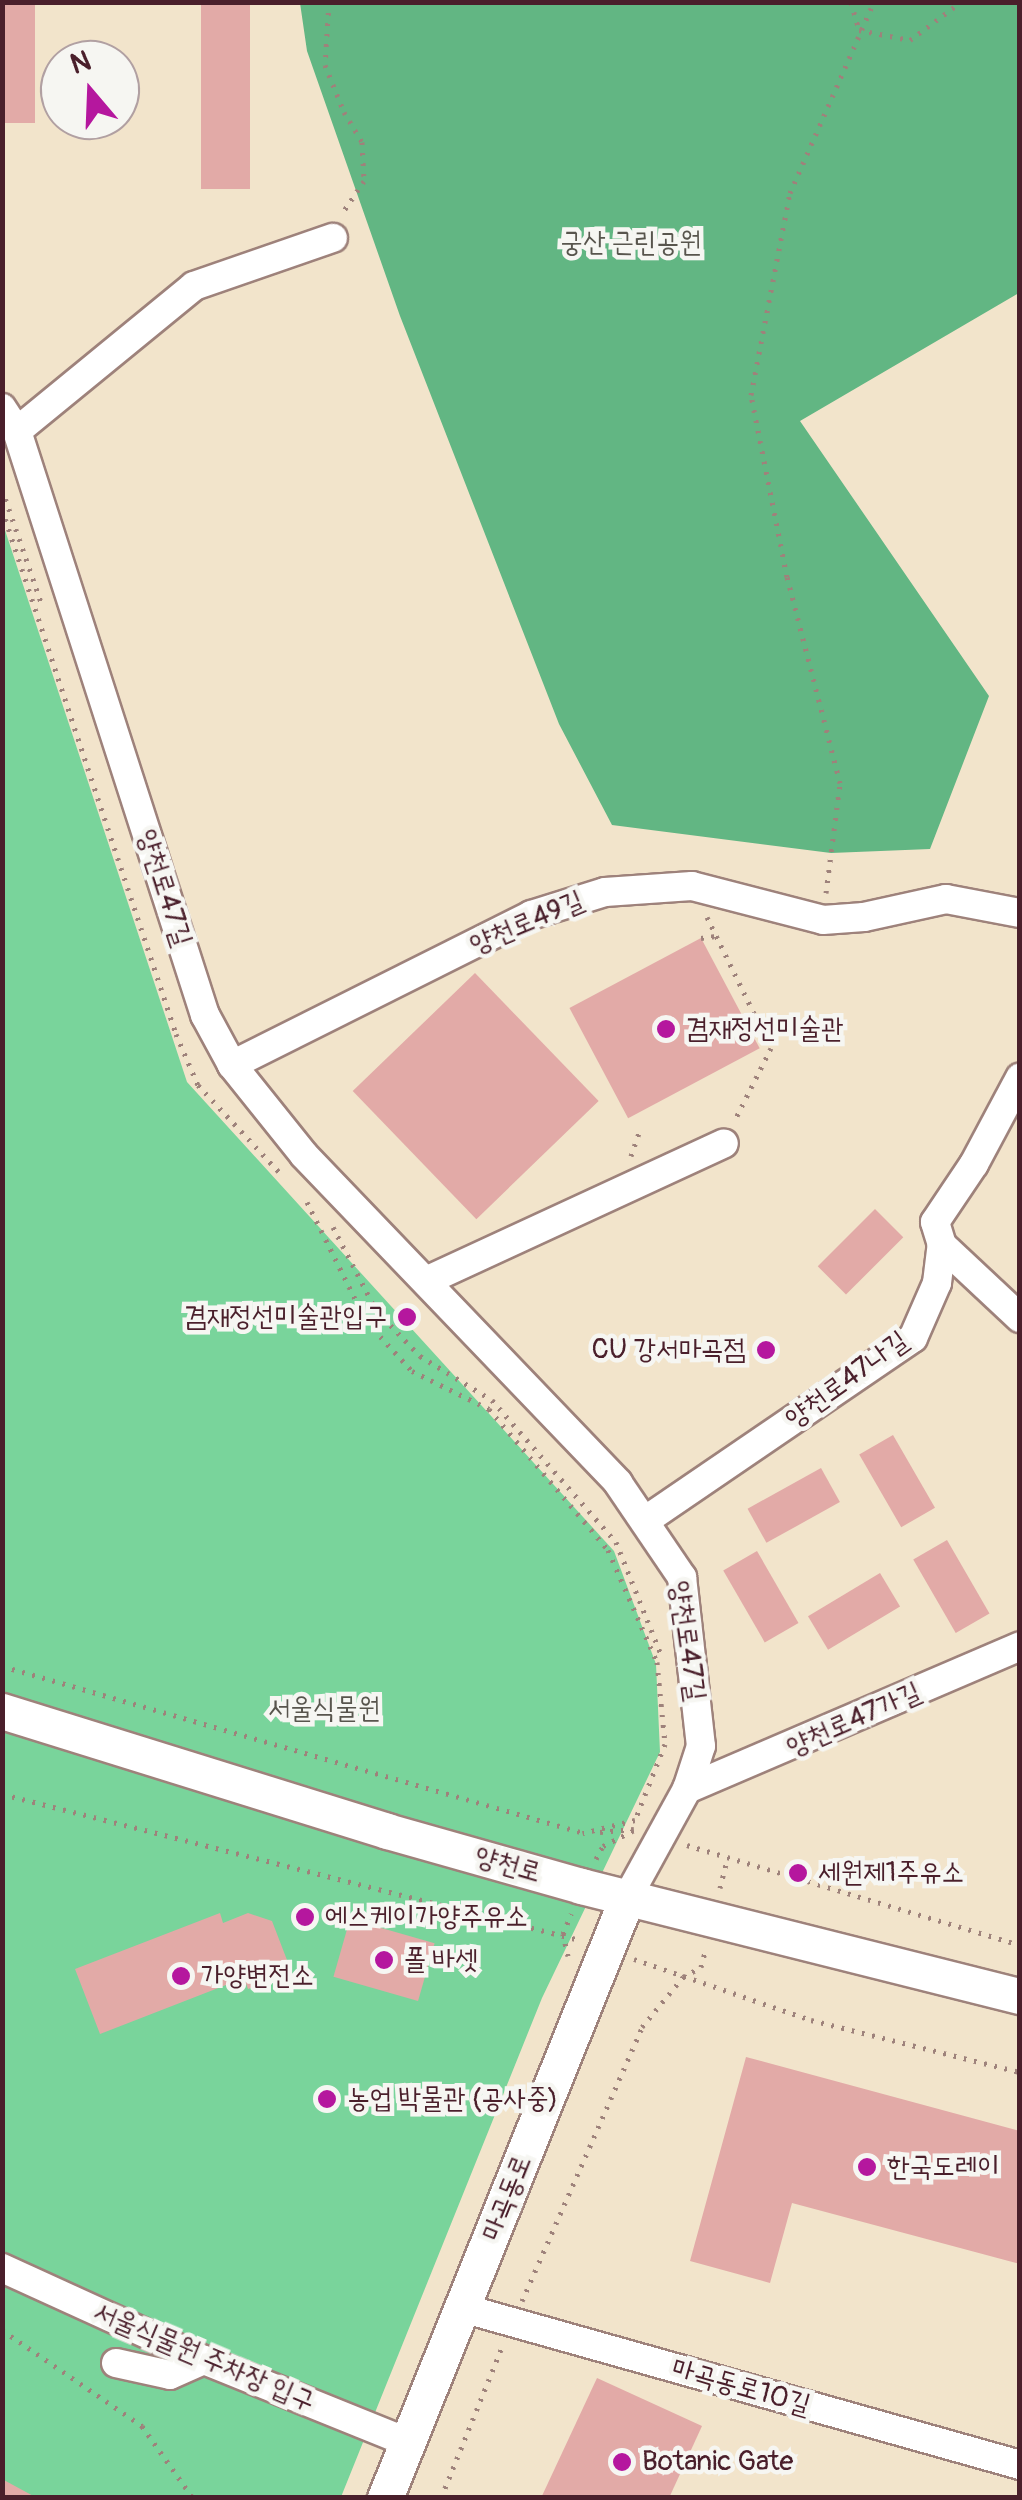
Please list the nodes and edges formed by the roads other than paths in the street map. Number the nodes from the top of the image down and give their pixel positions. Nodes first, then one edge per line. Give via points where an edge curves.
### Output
1 (333, 238) road end
2 (10, 420) edge
3 (1020, 914) edge
4 (232, 1065) junction
5 (1020, 1078) edge
6 (724, 1144) road end
7 (942, 1245) junction
8 (426, 1281) junction
9 (1020, 1318) edge
10 (646, 1520) junction
11 (1020, 1646) edge
12 (2, 1710) edge
13 (687, 1790) junction
14 (627, 1898) junction
15 (1020, 1996) edge
16 (2, 2268) edge
17 (462, 2308) junction
18 (204, 2360) junction
19 (116, 2363) dead end
20 (407, 2442) junction
21 (1020, 2465) edge
22 (384, 2498) edge

1 - 2 street, 양천로47길 via 194,286
2 - 4 street, 양천로47길 via 205,1015
3 - 4 street, 양천로49길 via 946,899 822,920 692,886 605,892 531,915
4 - 8 street, 양천로47길 via 304,1154
5 - 7 street, 양천로47나길 via 935,1222
6 - 8 street
7 - 9 street
7 - 10 street, 양천로47나길 via 937,1283 913,1338
8 - 10 street, 양천로47길 via 618,1482
10 - 13 street, 양천로47길 via 682,1577 701,1746
11 - 13 street, 양천로47가길
12 - 14 main road, 양천로 via 386,1831
13 - 14 street, 양천로47길 via 648,1830
14 - 15 main road, 양천로
14 - 17 main road, 마곡동로
16 - 18 street, 서울식물원 주차장 입구
17 - 20 main road, 마곡동로
17 - 21 street, 마곡동로10길
18 - 19 street via 170,2375
18 - 20 street, 서울식물원 주차장 입구
20 - 22 main road, 마곡동로

